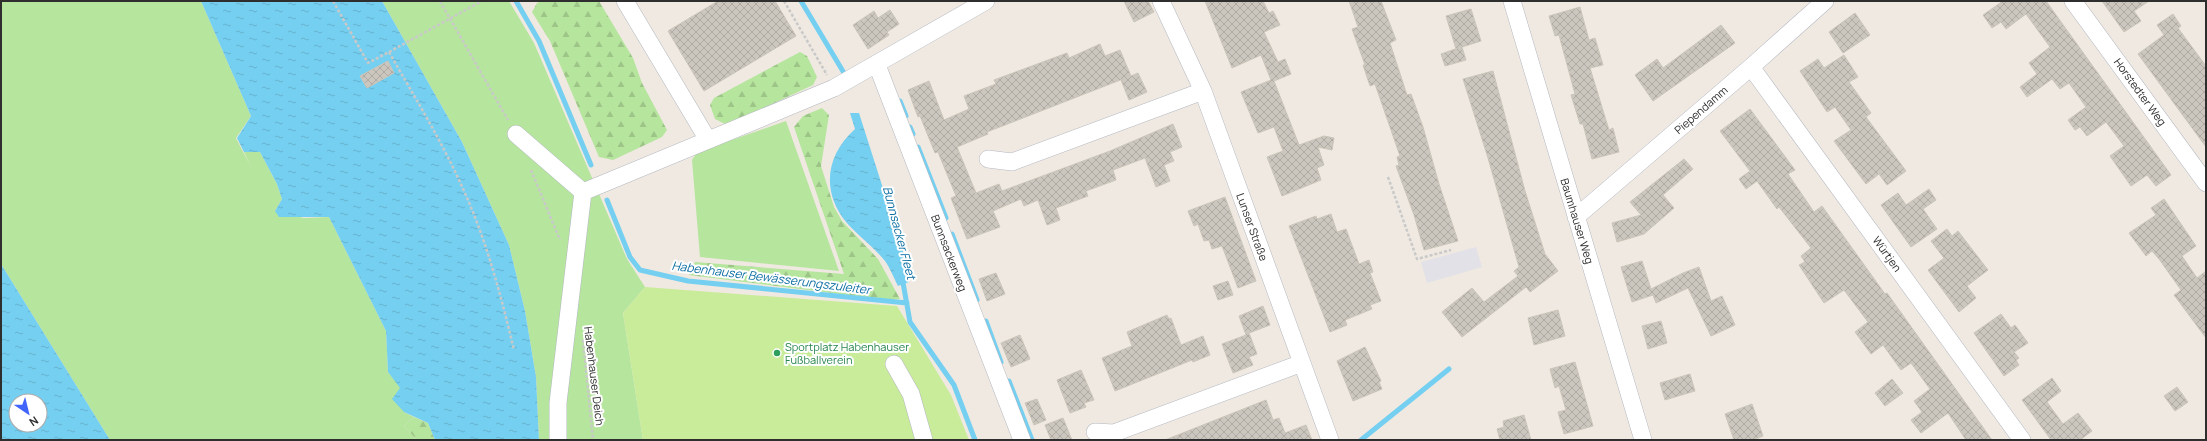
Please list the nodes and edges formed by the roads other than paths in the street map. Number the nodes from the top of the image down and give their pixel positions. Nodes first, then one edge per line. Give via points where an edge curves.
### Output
1 (625, 1) edge
2 (986, 1) edge
3 (1161, 1) edge
4 (1512, 1) edge
5 (1825, 1) edge
6 (2073, 1) edge
7 (876, 65) junction
8 (1751, 67) junction
9 (1203, 91) junction
10 (516, 134) dead end
11 (708, 140) junction
12 (988, 159) dead end
13 (2206, 183) edge
14 (583, 192) junction
15 (1576, 217) junction
16 (1302, 363) junction
17 (894, 364) dead end
18 (1094, 432) dead end
19 (558, 440) edge
20 (924, 440) edge
21 (1022, 440) edge
22 (1330, 440) edge
23 (1643, 440) edge
24 (2022, 440) edge

1 - 11 street
2 - 7 street
3 - 9 street, Lunser Straße
4 - 15 street, Baumhauser Weg
5 - 8 street, Piependamm
6 - 13 street, Horstedter Weg
7 - 11 street via 834,88
7 - 21 street, Bunnsackerweg
8 - 15 street, Piependamm
8 - 24 street, Würtjen
9 - 12 street via 1012,162
9 - 16 street, Lunser Straße
10 - 14 street
11 - 14 street
14 - 19 street via 558,403
15 - 23 street, Baumhauser Weg
16 - 18 street via 1114,433
16 - 22 street, Lunser Straße
17 - 20 street via 911,394

